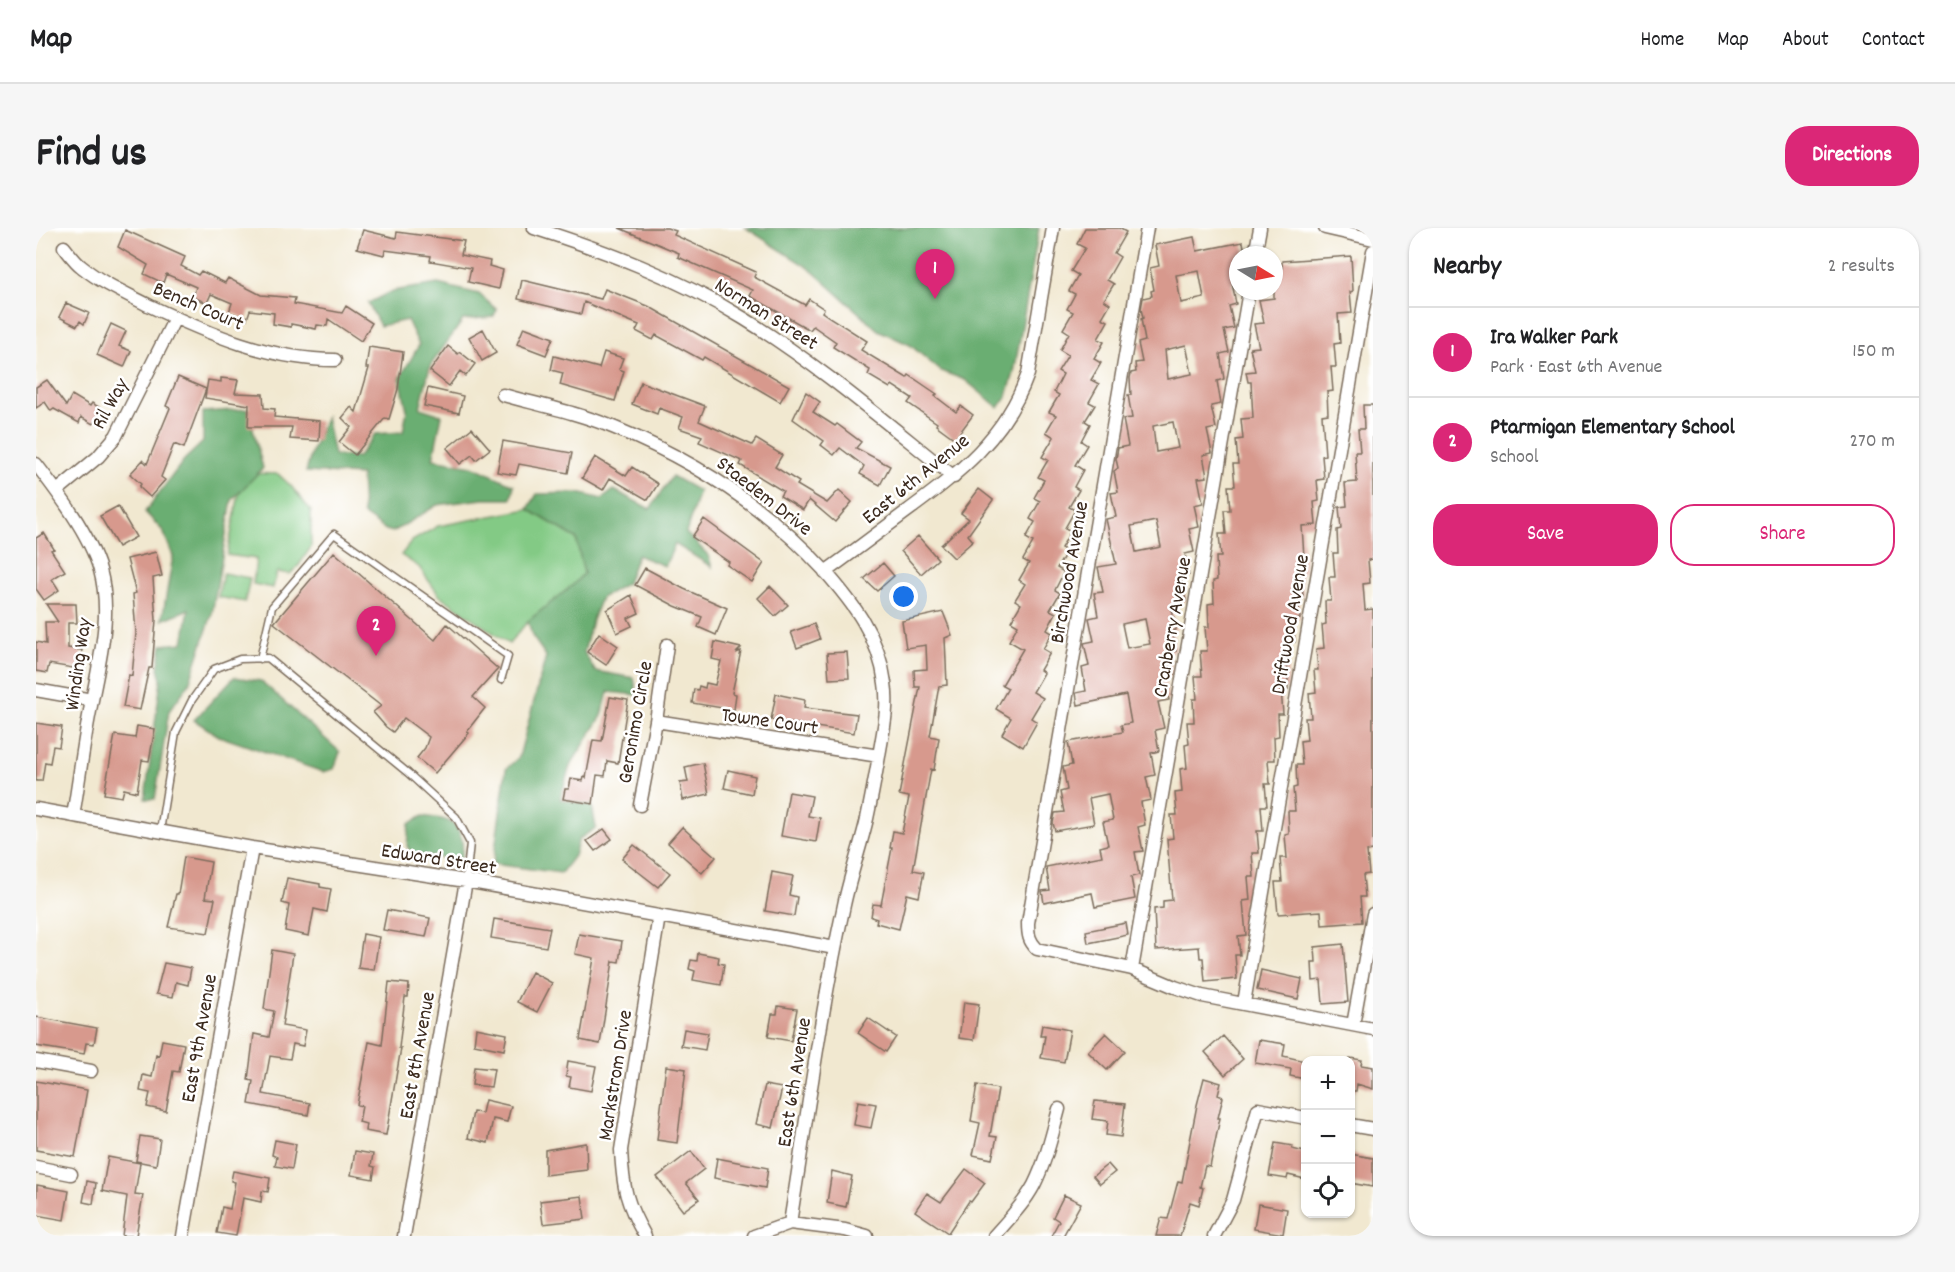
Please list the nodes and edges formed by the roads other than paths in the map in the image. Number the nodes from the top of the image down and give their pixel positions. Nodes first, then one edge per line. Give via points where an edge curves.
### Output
1 (534, 228) edge
2 (1053, 228) edge
3 (1147, 228) edge
4 (1260, 228) edge
5 (1325, 228) edge
6 (1373, 239) edge
7 (1257, 246) edge
8 (64, 247) dead end
9 (1373, 251) edge
10 (1247, 300) edge
11 (175, 318) junction
12 (335, 360) dead end
13 (503, 395) dead end
14 (36, 464) edge
15 (954, 477) junction
16 (57, 491) junction
17 (825, 572) junction
18 (667, 645) dead end
19 (260, 659) junction
20 (501, 680) dead end
21 (36, 690) edge
22 (92, 700) junction
23 (656, 721) junction
24 (879, 756) junction
25 (640, 805) dead end
26 (36, 809) edge
27 (73, 816) junction
28 (160, 831) junction
29 (252, 848) junction
30 (466, 881) junction
31 (1373, 914) edge
32 (658, 916) junction
33 (835, 948) junction
34 (1132, 969) junction
35 (1244, 1003) junction
36 (1353, 1026) junction
37 (1373, 1029) edge
38 (36, 1061) edge
39 (92, 1071) dead end
40 (1059, 1109) dead end
41 (1301, 1117) edge
42 (1355, 1126) edge
43 (1373, 1129) edge
44 (36, 1167) edge
45 (71, 1174) dead end
46 (790, 1223) junction
47 (183, 1236) edge
48 (404, 1236) edge
49 (645, 1236) edge
50 (754, 1236) edge
51 (867, 1236) edge
52 (994, 1236) edge
53 (1214, 1236) edge

1 - 15 street, Norman Street via 640,266 742,317 818,368
2 - 15 street, East 6th Avenue via 1028,374 1020,397 986,447
3 - 34 street, Birchwood Avenue via 1028,923 1030,942 1037,949
4 - 7 street
5 - 6 street
8 - 11 street, Bench Court via 80,266 108,285
9 - 35 street, Driftwood Avenue
10 - 34 street, Cranberry Avenue
11 - 12 street, Bench Court via 247,346 292,357
11 - 16 street, Ril Way via 116,436 98,457
13 - 17 street, Staedem Drive via 614,427 706,472 780,526
14 - 16 street, Winding Way
15 - 17 street, East 6th Avenue
16 - 22 street, Winding Way via 88,542 100,570 105,599 102,656
17 - 24 street, Staedem Drive via 870,630 879,656 887,711
18 - 23 street, Geronimo Circle
19 - 20 lane via 272,607 334,534 508,656
19 - 28 lane via 240,659 214,669 192,700 176,732
19 - 30 lane via 268,658 456,817 470,843
21 - 22 street
22 - 27 street, Winding Way
23 - 24 street, Towne Court
23 - 25 street, Geronimo Circle
24 - 33 street, Staedem Drive
26 - 27 street, Edward Street
27 - 28 street, Edward Street
28 - 29 street, Edward Street
29 - 30 street, Edward Street
29 - 47 street, East 9th Avenue
30 - 32 street, Edward Street
30 - 48 street, East 8th Avenue
31 - 36 street
32 - 33 street, Edward Street
32 - 49 street, Markstrom Drive via 621,1150 622,1181 631,1211
33 - 46 street, East 6th Avenue
34 - 35 street via 1202,996
35 - 36 street
36 - 37 street
38 - 39 street
40 - 52 street via 1034,1185
41 - 53 street via 1258,1109 1233,1200
42 - 43 street
44 - 45 street
46 - 50 street
46 - 51 street

